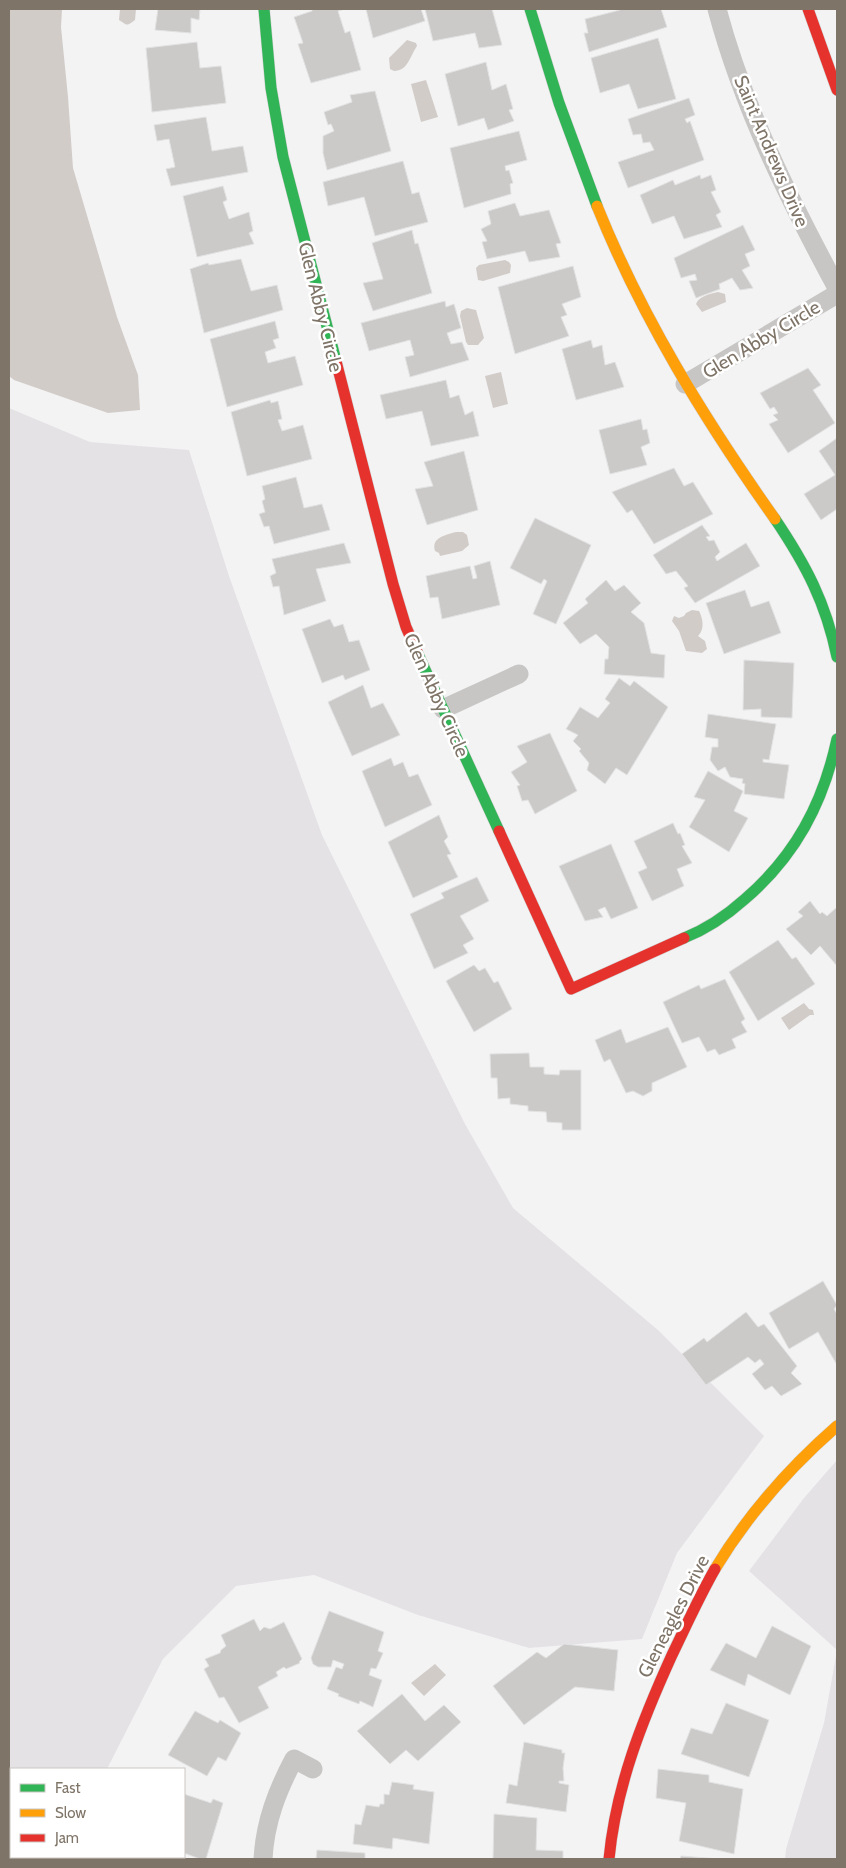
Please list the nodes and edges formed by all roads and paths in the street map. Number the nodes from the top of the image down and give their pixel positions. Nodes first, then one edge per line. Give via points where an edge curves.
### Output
1 (264, 9) edge
2 (530, 9) edge
3 (717, 9) edge
4 (808, 9) edge
5 (837, 90) edge
6 (837, 288) edge
7 (837, 294) edge
8 (685, 384) junction
9 (837, 656) edge
10 (519, 674) dead end
11 (443, 709) junction
12 (837, 738) edge
13 (837, 1426) edge
14 (313, 1769) dead end
15 (263, 1859) edge
16 (609, 1859) edge

1 - 11 street, Glen Abby Circle via 271,88 283,157 393,584 406,627
2 - 8 street, Glen Abby Circle via 594,199 619,258
3 - 6 street, Saint Andrews Drive via 738,75 770,154
4 - 5 street
7 - 8 street, Glen Abby Circle
8 - 9 street, Glen Abby Circle via 741,472 799,553 827,612
10 - 11 street
11 - 12 street, Glen Abby Circle via 571,989 693,935 751,895 793,849 811,819 826,786
13 - 16 street, Gleneagles Drive via 803,1454 774,1485 741,1528 698,1599 634,1742 616,1809
14 - 15 street via 294,1759 269,1815

